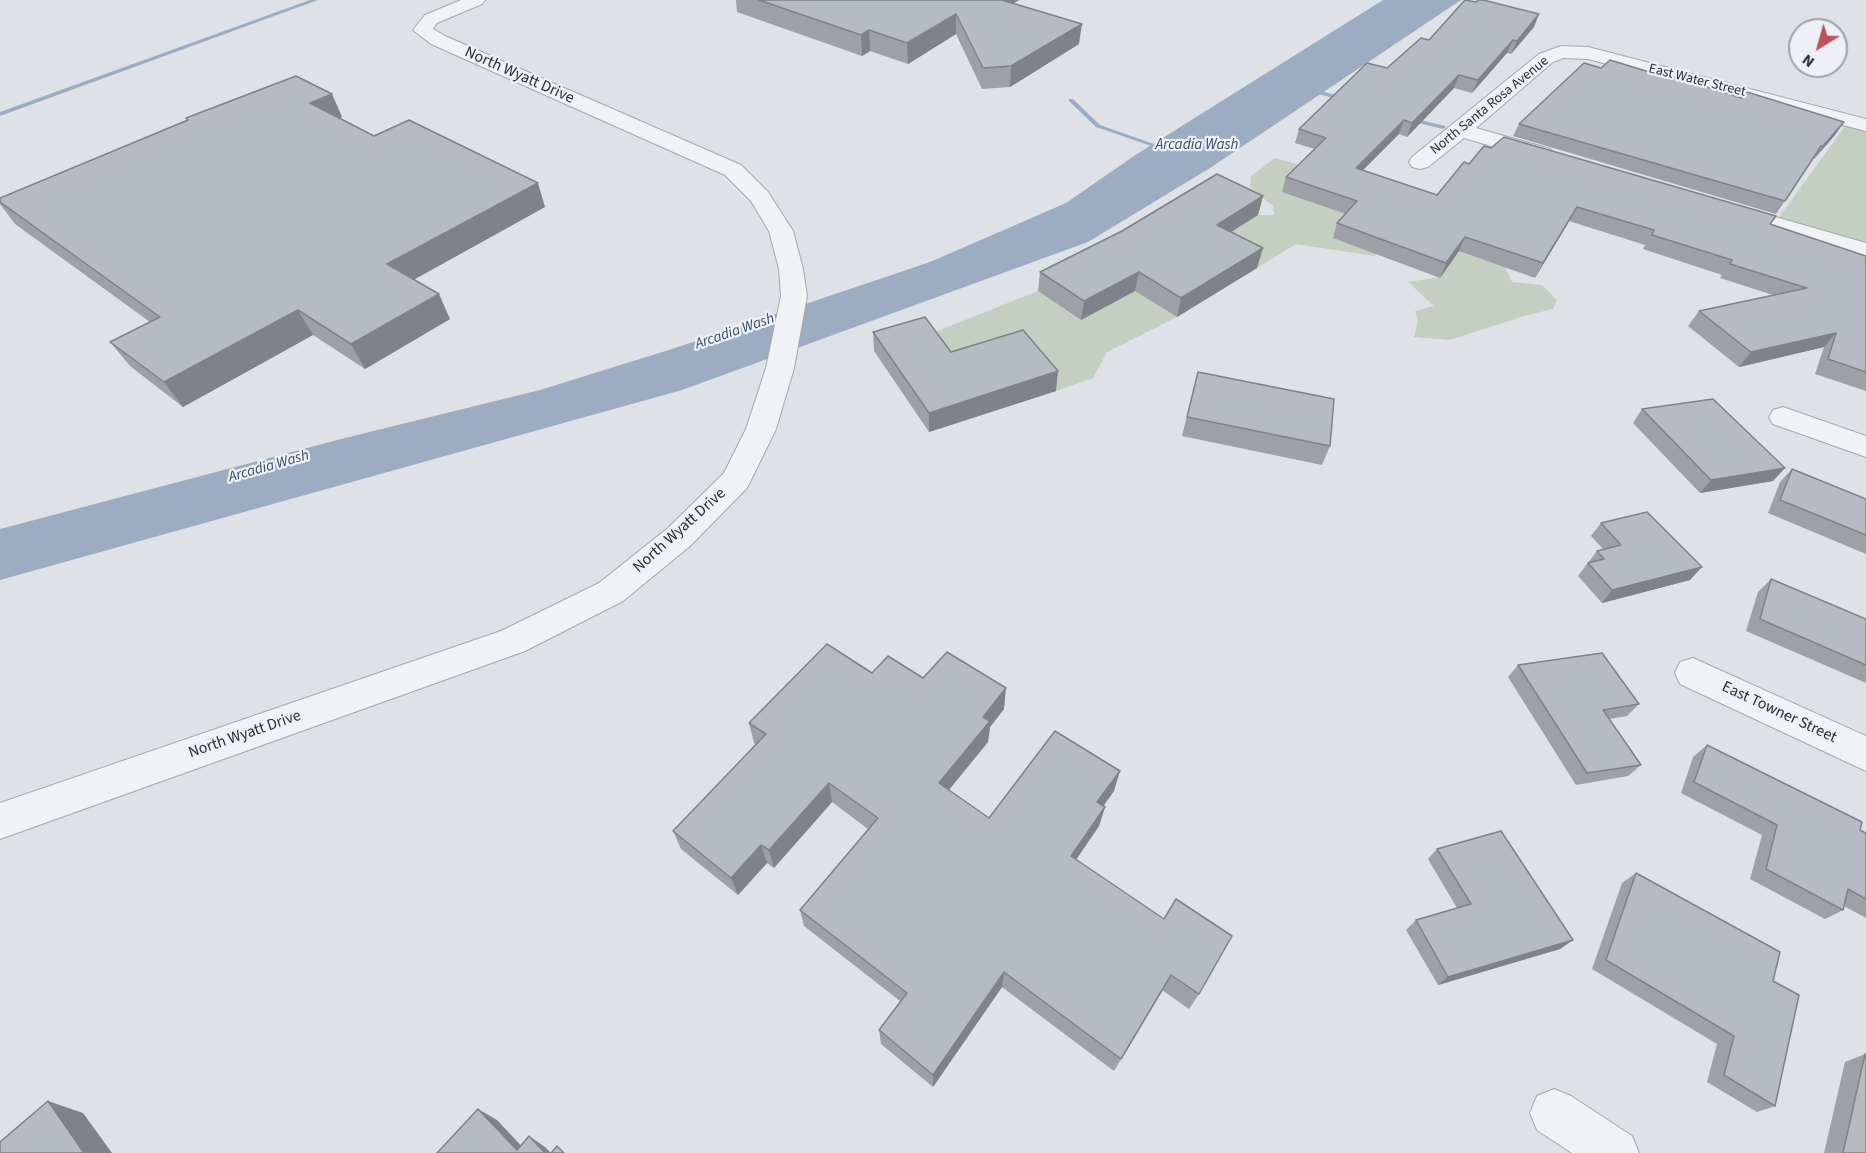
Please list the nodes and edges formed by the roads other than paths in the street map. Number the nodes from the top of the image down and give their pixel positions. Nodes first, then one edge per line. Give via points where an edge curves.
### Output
1 (476, 0) edge
2 (1561, 52) joint
3 (1866, 125) edge
4 (1461, 130) junction
5 (1563, 160) edge
6 (1420, 162) dead end
7 (1709, 204) edge
8 (1866, 251) edge
9 (1783, 417) dead end
10 (1866, 447) edge
11 (1693, 673) dead end
12 (1866, 754) edge
13 (0, 821) edge
14 (1554, 1113) dead end
15 (1616, 1153) edge

1 - 13 street, North Wyatt Drive via 431,19 422,30 448,45 733,170 760,197 781,231 794,296 780,368 761,429 736,480 679,537 611,592 513,641
2 - 3 street, East Water Street via 1588,53
2 - 4 street, North Santa Rosa Avenue via 1546,58
4 - 5 street
4 - 6 street, North Santa Rosa Avenue
7 - 8 street
9 - 10 street
11 - 12 street, East Towner Street
14 - 15 street

